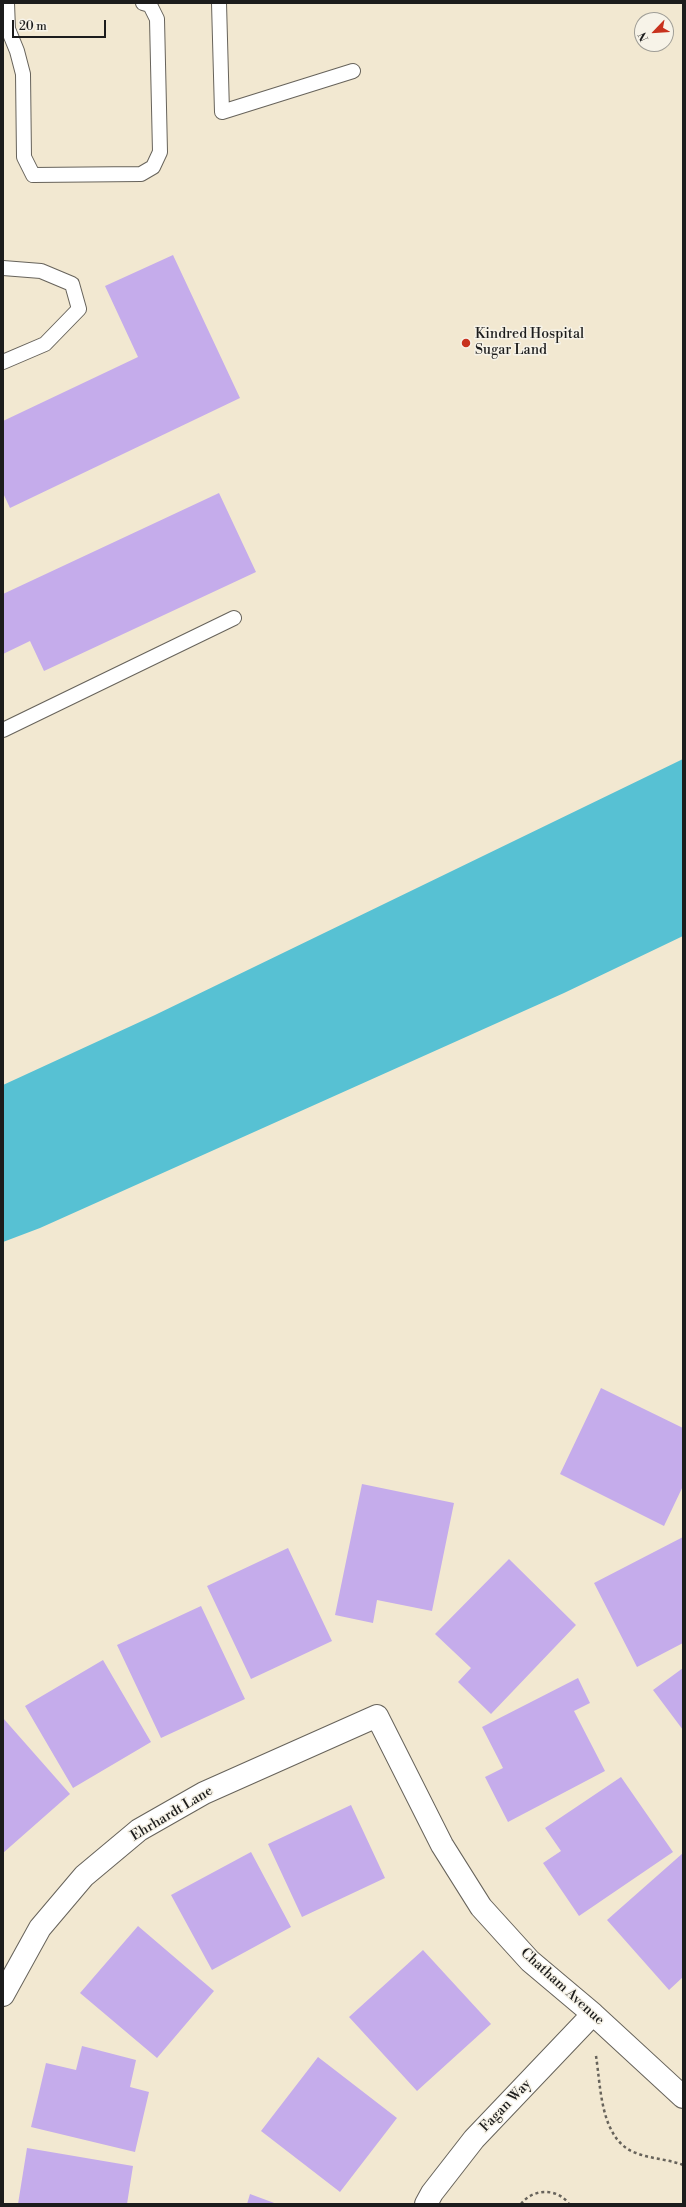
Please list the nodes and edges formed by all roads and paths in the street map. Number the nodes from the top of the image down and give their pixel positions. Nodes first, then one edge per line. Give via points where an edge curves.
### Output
1 (8, 3) edge
2 (143, 3) edge
3 (219, 3) edge
4 (6, 30) edge
5 (353, 71) dead end
6 (3, 268) edge
7 (3, 362) edge
8 (234, 618) dead end
9 (3, 730) edge
10 (378, 1716) joint
11 (3, 1994) edge
12 (593, 2014) junction
13 (683, 2097) edge
14 (683, 2165) edge
15 (426, 2204) edge
16 (521, 2204) edge
17 (569, 2204) edge

1 - 4 lane
2 - 4 lane via 150,5 157,19 160,152 153,168 141,174 33,175 24,158 23,74 17,51
3 - 5 lane via 222,112
6 - 7 lane via 41,271 72,284 79,309 45,344
8 - 9 lane
10 - 11 street, Ehrhardt Lane via 204,1793 139,1830 84,1876 40,1928
10 - 12 street, Chatham Avenue via 442,1846 481,1907 530,1961
12 - 13 street, Chatham Avenue
12 - 14 path via 596,2055 606,2117 614,2134 625,2148 636,2153
12 - 15 street, Fagan Way via 474,2139
16 - 17 path via 532,2195 541,2192 559,2195

